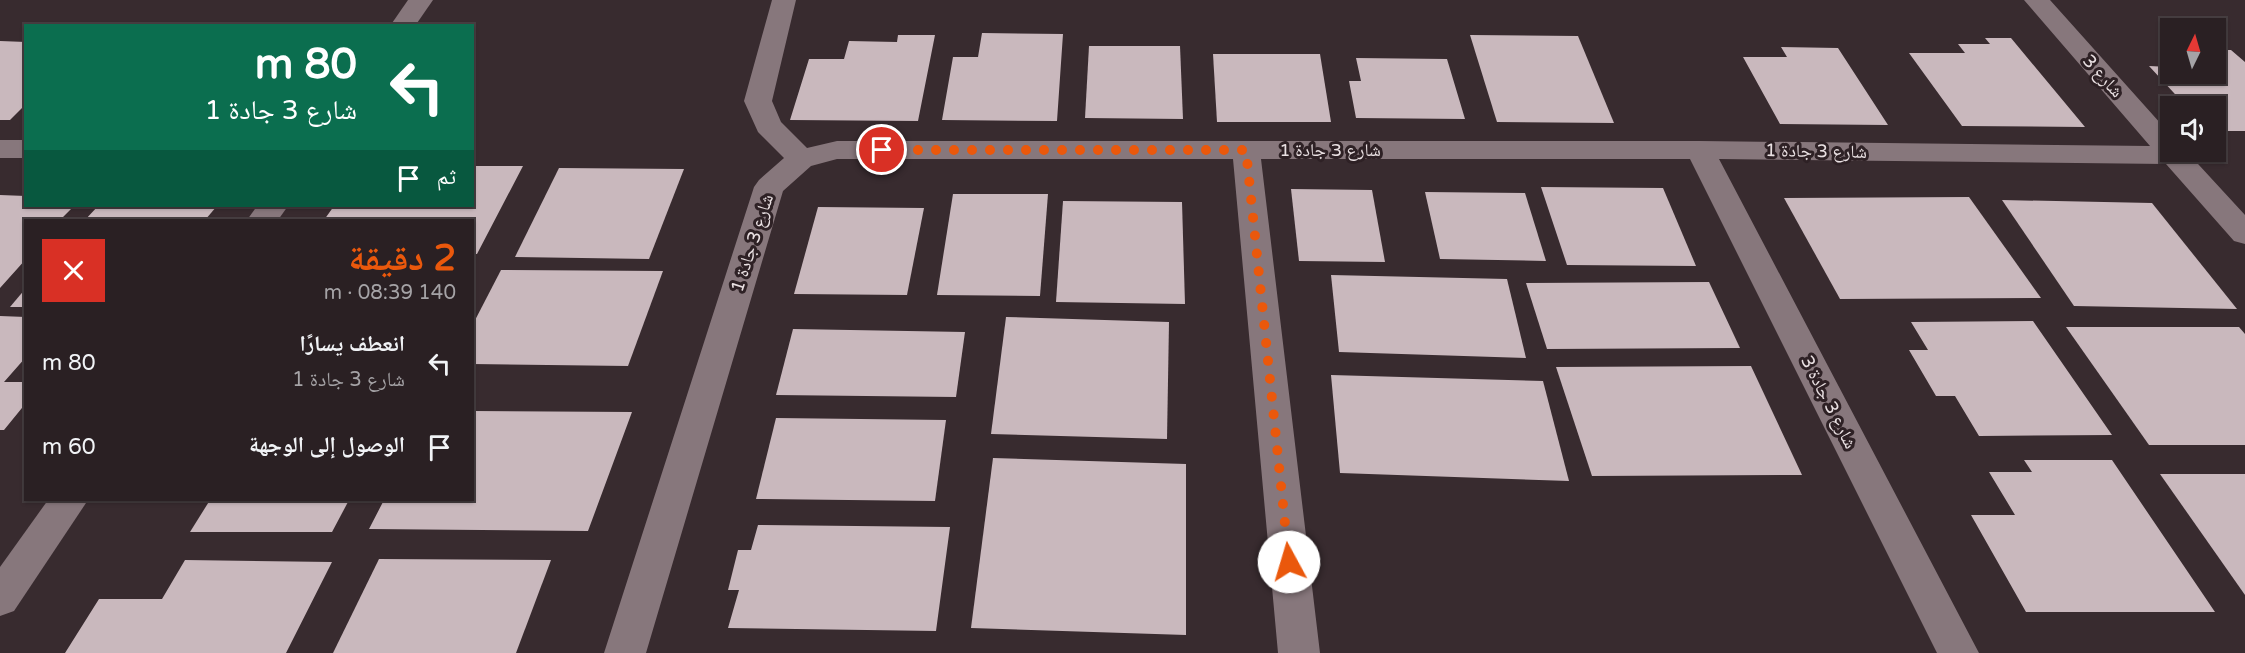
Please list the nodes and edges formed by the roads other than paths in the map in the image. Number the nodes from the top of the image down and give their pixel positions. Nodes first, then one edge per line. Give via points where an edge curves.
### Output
1 (421, 0) edge
2 (784, 0) edge
3 (2036, 0) edge
4 (403, 24) edge
5 (2160, 140) edge
6 (0, 149) edge
7 (24, 149) edge
8 (1246, 150) junction
9 (1700, 150) junction
10 (2160, 153) edge
11 (801, 159) junction
12 (2180, 162) edge
13 (272, 207) edge
14 (263, 219) edge
15 (2245, 234) edge
16 (68, 501) edge
17 (0, 599) edge
18 (625, 653) edge
19 (1299, 653) edge
20 (1958, 653) edge

1 - 4 street
2 - 11 street via 758,101 768,126
3 - 5 street, شارع 3
6 - 7 street
8 - 9 street, شارع 3 جادة 1
8 - 11 street, شارع 3 جادة 1 via 837,150
8 - 19 street
9 - 10 street, شارع 3 جادة 1
9 - 20 street, شارع 3 جادة 3
11 - 18 street, شارع 3 جادة 1 via 769,187
12 - 15 street, شارع 3
13 - 14 street
16 - 17 street

